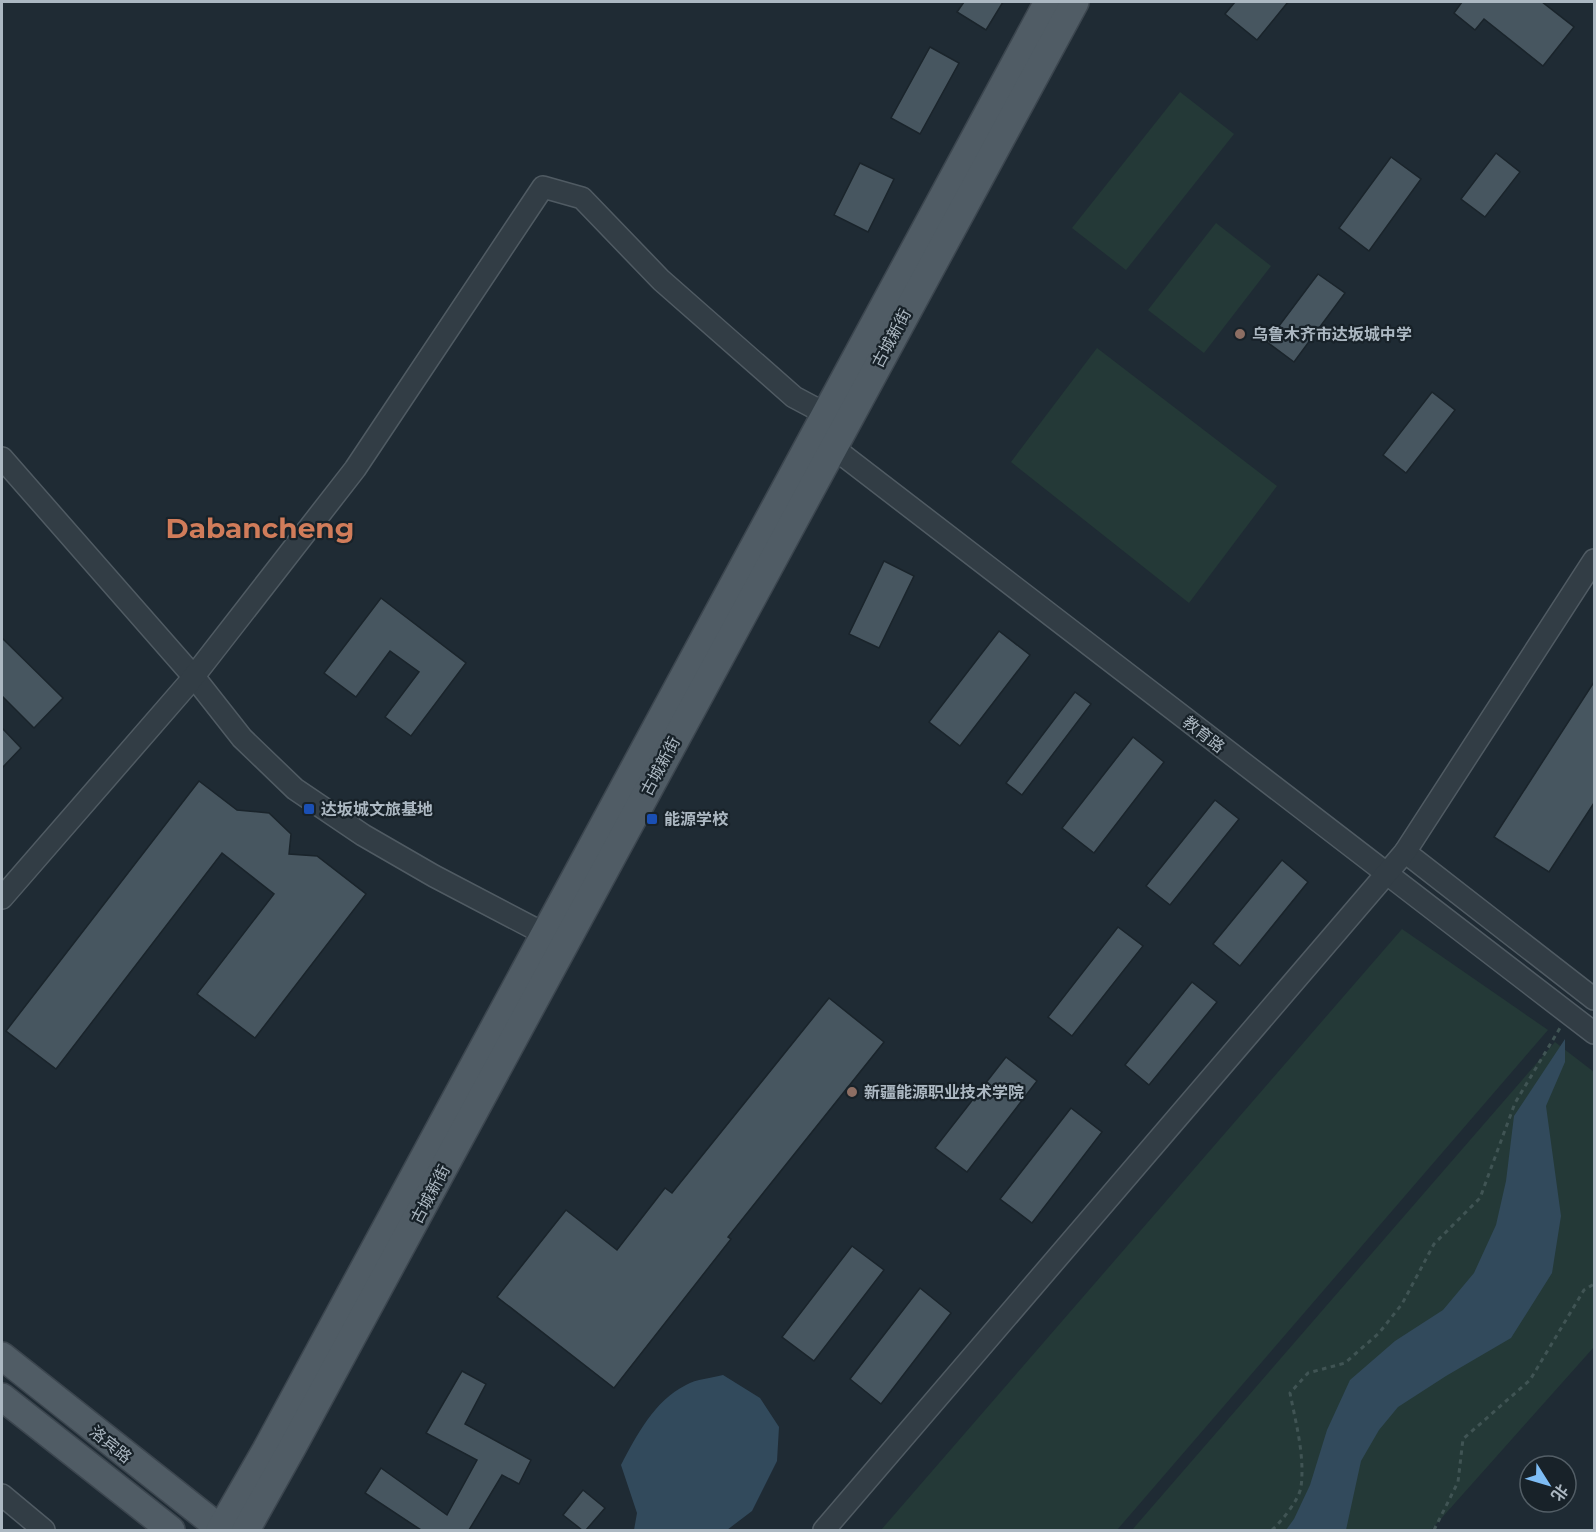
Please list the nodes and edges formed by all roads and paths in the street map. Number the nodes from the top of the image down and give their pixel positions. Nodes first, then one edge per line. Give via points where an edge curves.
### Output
1 (1048, 2) edge
2 (1075, 2) edge
3 (824, 432) junction
4 (2, 458) edge
5 (1594, 560) edge
6 (194, 677) junction
7 (1405, 852) junction
8 (1386, 874) junction
9 (2, 898) edge
10 (555, 939) junction
11 (1594, 999) edge
12 (1569, 1013) junction
13 (1594, 1033) edge
14 (1594, 1284) edge
15 (2, 1356) edge
16 (2, 1397) edge
17 (2, 1495) edge
18 (44, 1530) edge
19 (171, 1530) edge
20 (227, 1530) edge
21 (824, 1530) edge
22 (1272, 1530) edge
23 (1434, 1530) edge

1 - 3 main road, 古城新街
2 - 3 main road, 古城新街
3 - 6 street, 教育路 via 794,397 662,280 582,198 543,187 355,469
3 - 8 street, 教育路
3 - 10 main road, 古城新街
4 - 6 street
5 - 7 street
6 - 9 street
6 - 10 street via 242,738 295,789 373,841
7 - 8 street
7 - 11 street
8 - 12 street, 教育路
8 - 21 street
10 - 20 main road, 古城新街 via 267,1450
12 - 13 street, 教育路
12 - 22 path via 1515,1103 1480,1198 1434,1244 1402,1304 1379,1333 1345,1363 1308,1373 1290,1393 1301,1446 1300,1490
14 - 23 path via 1584,1290 1530,1380 1463,1439 1458,1482
15 - 20 main road, 洛宾路
16 - 19 main road, 洛宾路
17 - 18 street

